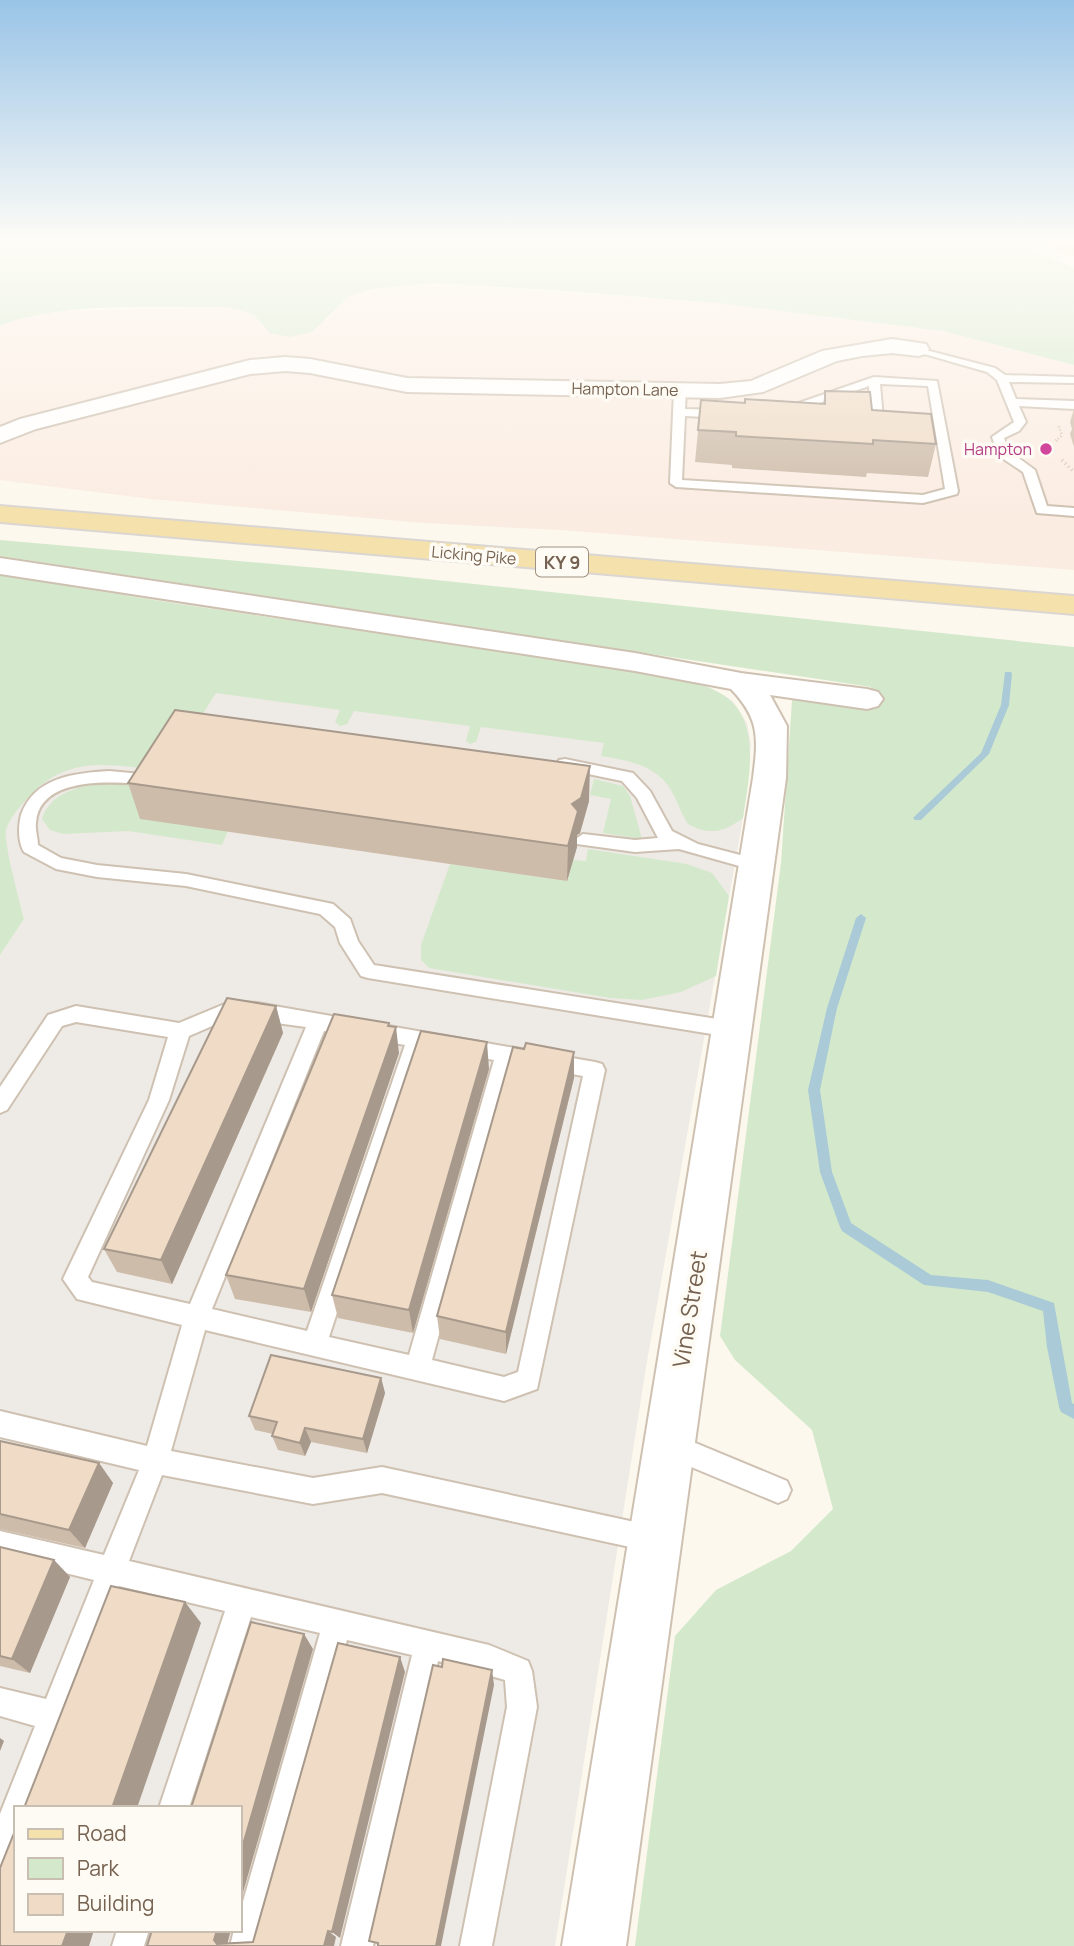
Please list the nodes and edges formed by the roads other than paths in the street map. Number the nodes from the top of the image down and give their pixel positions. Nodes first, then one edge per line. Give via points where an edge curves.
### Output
1 (918, 349) joint
2 (1002, 379) junction
3 (874, 380) junction
4 (1074, 380) edge
5 (680, 401) junction
6 (1013, 402) junction
7 (1074, 405) edge
8 (736, 414) edge
9 (777, 416) edge
10 (791, 416) junction
11 (811, 416) edge
12 (892, 426) edge
13 (0, 436) edge
14 (1074, 512) edge
15 (0, 514) edge
16 (0, 566) edge
17 (1074, 605) edge
18 (741, 682) junction
19 (867, 699) dead end
20 (548, 762) edge
21 (152, 780) edge
22 (583, 840) dead end
23 (681, 843) junction
24 (757, 865) junction
25 (318, 1021) junction
26 (730, 1029) junction
27 (180, 1031) junction
28 (417, 1039) junction
29 (506, 1054) junction
30 (0, 1104) edge
31 (195, 1319) junction
32 (314, 1346) junction
33 (417, 1369) junction
34 (0, 1424) edge
35 (668, 1444) junction
36 (155, 1461) junction
37 (778, 1490) dead end
38 (653, 1539) junction
39 (0, 1544) edge
40 (112, 1571) junction
41 (242, 1602) junction
42 (337, 1624) junction
43 (428, 1645) junction
44 (0, 1702) edge
45 (54, 1716) junction
46 (19, 1806) edge
47 (175, 1806) edge
48 (14, 1817) edge
49 (0, 1851) edge
50 (246, 1946) edge
51 (357, 1946) edge
52 (476, 1946) edge
53 (594, 1946) edge

1 - 2 lane via 991,370
1 - 5 street, Hampton Lane via 862,349 830,356 755,387
2 - 4 lane
2 - 6 lane
3 - 5 lane via 933,383 935,430 952,491 923,499 676,484
3 - 10 lane via 794,408
3 - 12 lane via 872,418
5 - 8 lane
5 - 13 street, Hampton Lane via 407,385 285,364 237,370 28,424
6 - 7 lane
6 - 14 lane via 1020,422 998,437 1003,453 1029,470 1041,510
9 - 10 lane
10 - 11 lane
15 - 17 main road, Licking Pike / KY 9
16 - 18 street
18 - 19 street
18 - 24 street, Vine Street via 769,717 771,738
20 - 23 lane via 627,777 644,795 666,835
21 - 26 lane via 95,776 67,781 48,791 26,818 30,848 56,863 186,880 326,909 343,924 349,943 368,971
22 - 23 lane via 635,846
23 - 24 lane
24 - 26 street, Vine Street
25 - 27 lane via 232,1009
25 - 28 lane
25 - 31 lane
26 - 35 street, Vine Street
27 - 30 lane via 76,1014 55,1020
27 - 31 lane via 159,1100 75,1279 85,1291
28 - 29 lane
28 - 32 lane
29 - 33 lane
29 - 33 lane via 595,1070 528,1381 504,1389
31 - 32 lane
31 - 36 lane
32 - 33 lane
34 - 36 lane
35 - 37 lane
35 - 38 street, Vine Street
36 - 38 lane via 313,1491 382,1480
36 - 40 lane
38 - 53 street, Vine Street
39 - 40 lane
40 - 41 lane
40 - 45 lane
41 - 42 lane
41 - 47 lane
42 - 43 lane
42 - 50 lane
43 - 51 lane
43 - 52 lane via 518,1671 522,1707
44 - 45 lane
45 - 46 lane
48 - 49 lane

